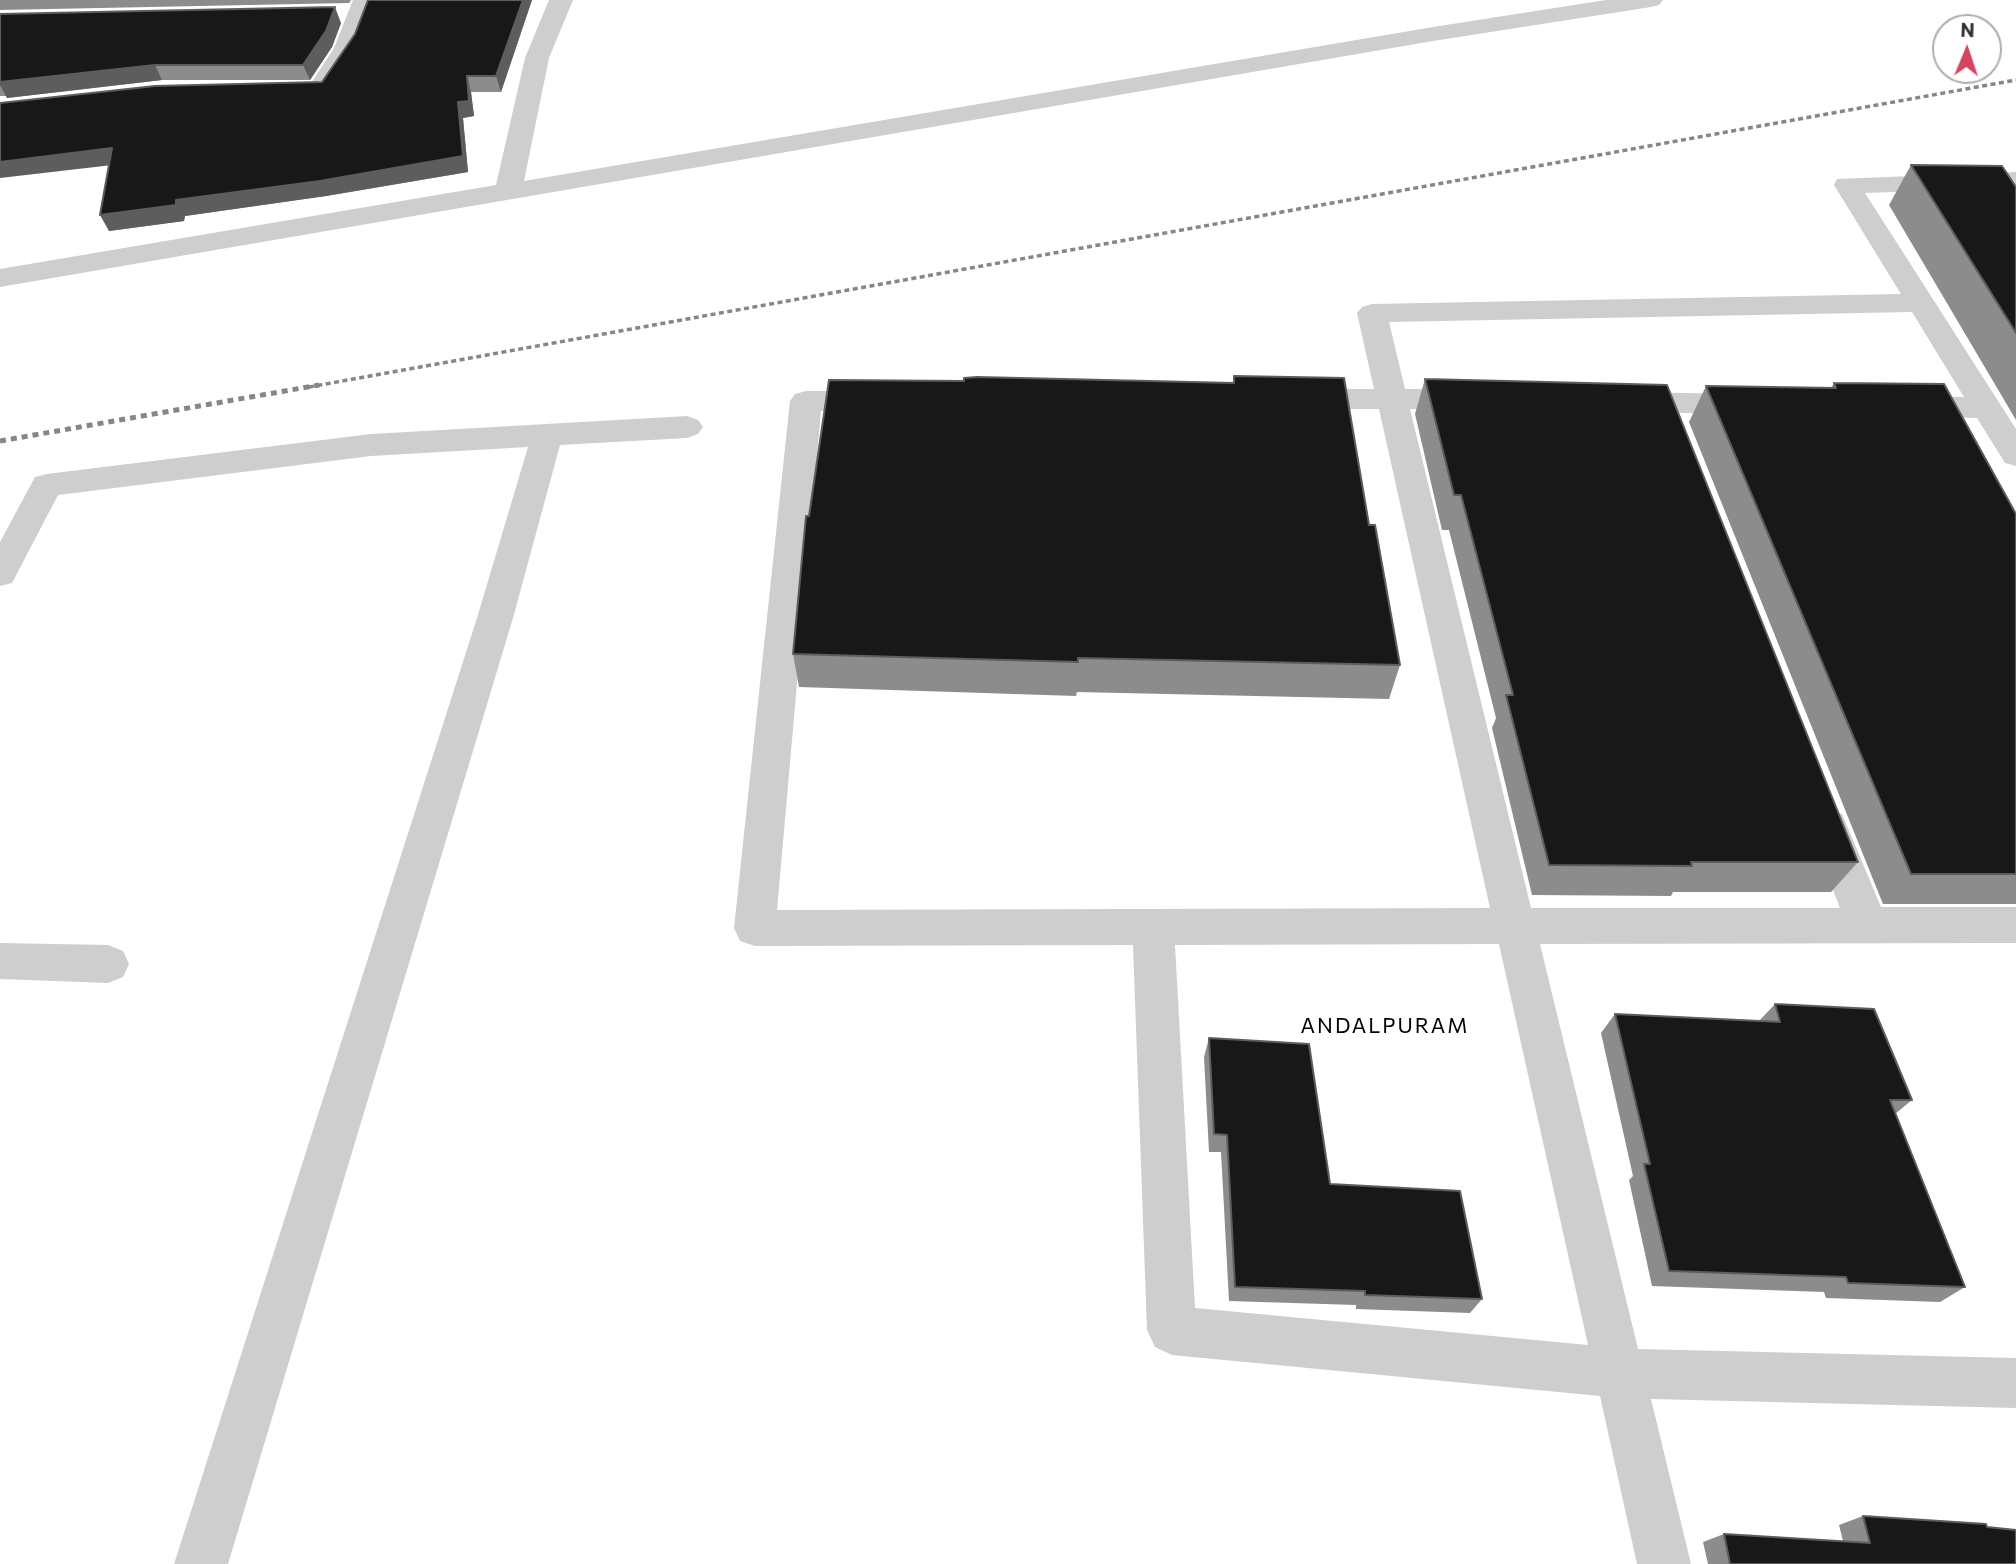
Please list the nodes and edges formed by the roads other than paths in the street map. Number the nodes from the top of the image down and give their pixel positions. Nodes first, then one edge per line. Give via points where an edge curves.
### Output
1 (561, 0) edge
2 (1651, 0) edge
3 (363, 6) edge
4 (335, 13) edge
5 (295, 91) edge
6 (2016, 180) edge
7 (508, 191) junction
8 (0, 278) edge
9 (1921, 303) junction
10 (1392, 398) junction
11 (1266, 399) edge
12 (918, 400) edge
13 (1500, 400) edge
14 (1595, 401) edge
15 (1663, 402) junction
16 (1784, 404) edge
17 (1879, 406) edge
18 (1987, 408) junction
19 (687, 427) dead end
20 (547, 435) junction
21 (1678, 440) edge
22 (2016, 455) edge
23 (0, 574) edge
24 (1817, 797) edge
25 (1515, 924) junction
26 (1867, 925) junction
27 (2016, 925) edge
28 (1153, 927) junction
29 (0, 961) edge
30 (108, 964) dead end
31 (1620, 1373) junction
32 (2016, 1383) edge
33 (201, 1564) edge
34 (1664, 1564) edge

1 - 7 street via 537,58
2 - 7 street
3 - 4 street
3 - 5 street via 346,48 319,90
6 - 9 street via 1847,185
7 - 8 street
9 - 10 street via 1372,313
9 - 18 street
10 - 11 street
10 - 13 street
10 - 25 street
12 - 28 street via 806,401 755,928
14 - 15 street
15 - 16 street
15 - 21 street
17 - 18 street
18 - 22 street
19 - 20 street
20 - 23 street via 371,446 47,485
20 - 33 street via 495,618
24 - 26 street
25 - 26 street
25 - 28 street
25 - 31 street
26 - 27 street
28 - 31 street via 1172,1330
29 - 30 street
31 - 32 street
31 - 34 street

